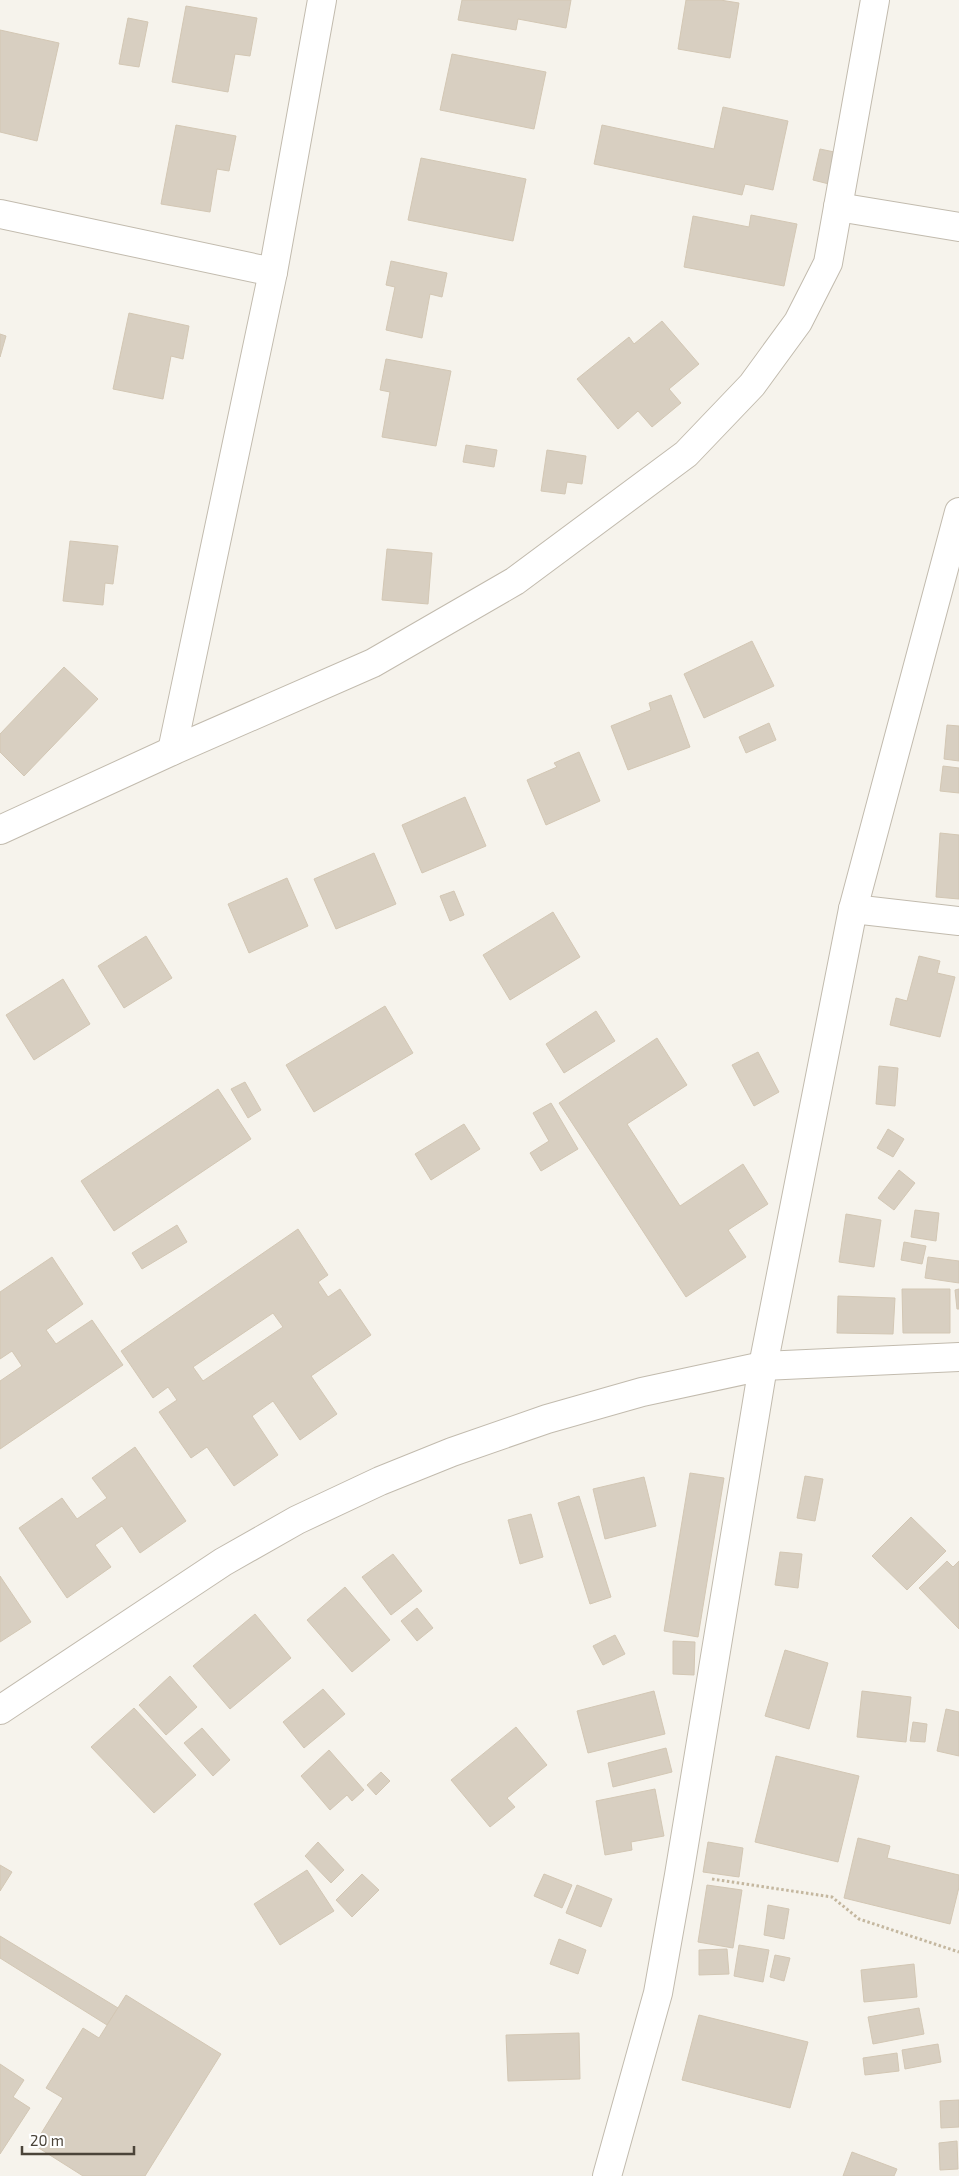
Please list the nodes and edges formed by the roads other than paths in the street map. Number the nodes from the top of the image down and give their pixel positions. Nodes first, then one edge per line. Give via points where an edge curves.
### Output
1 (322, 0) edge
2 (875, 0) edge
3 (838, 207) junction
4 (0, 214) edge
5 (959, 227) edge
6 (273, 272) junction
7 (959, 512) edge
8 (172, 751) junction
9 (0, 830) edge
10 (853, 909) junction
11 (959, 922) edge
12 (959, 1357) edge
13 (763, 1366) junction
14 (0, 1710) edge
15 (607, 2176) edge

1 - 6 street
2 - 3 street
3 - 5 street
3 - 8 street via 828,263 798,322 752,385 686,454 515,581 373,664
4 - 6 street
6 - 8 street
7 - 10 street
8 - 9 street
10 - 11 street
10 - 13 street
12 - 13 street
13 - 14 street via 642,1392 547,1420 452,1452 380,1481 297,1520 223,1562
13 - 15 street via 658,1993

